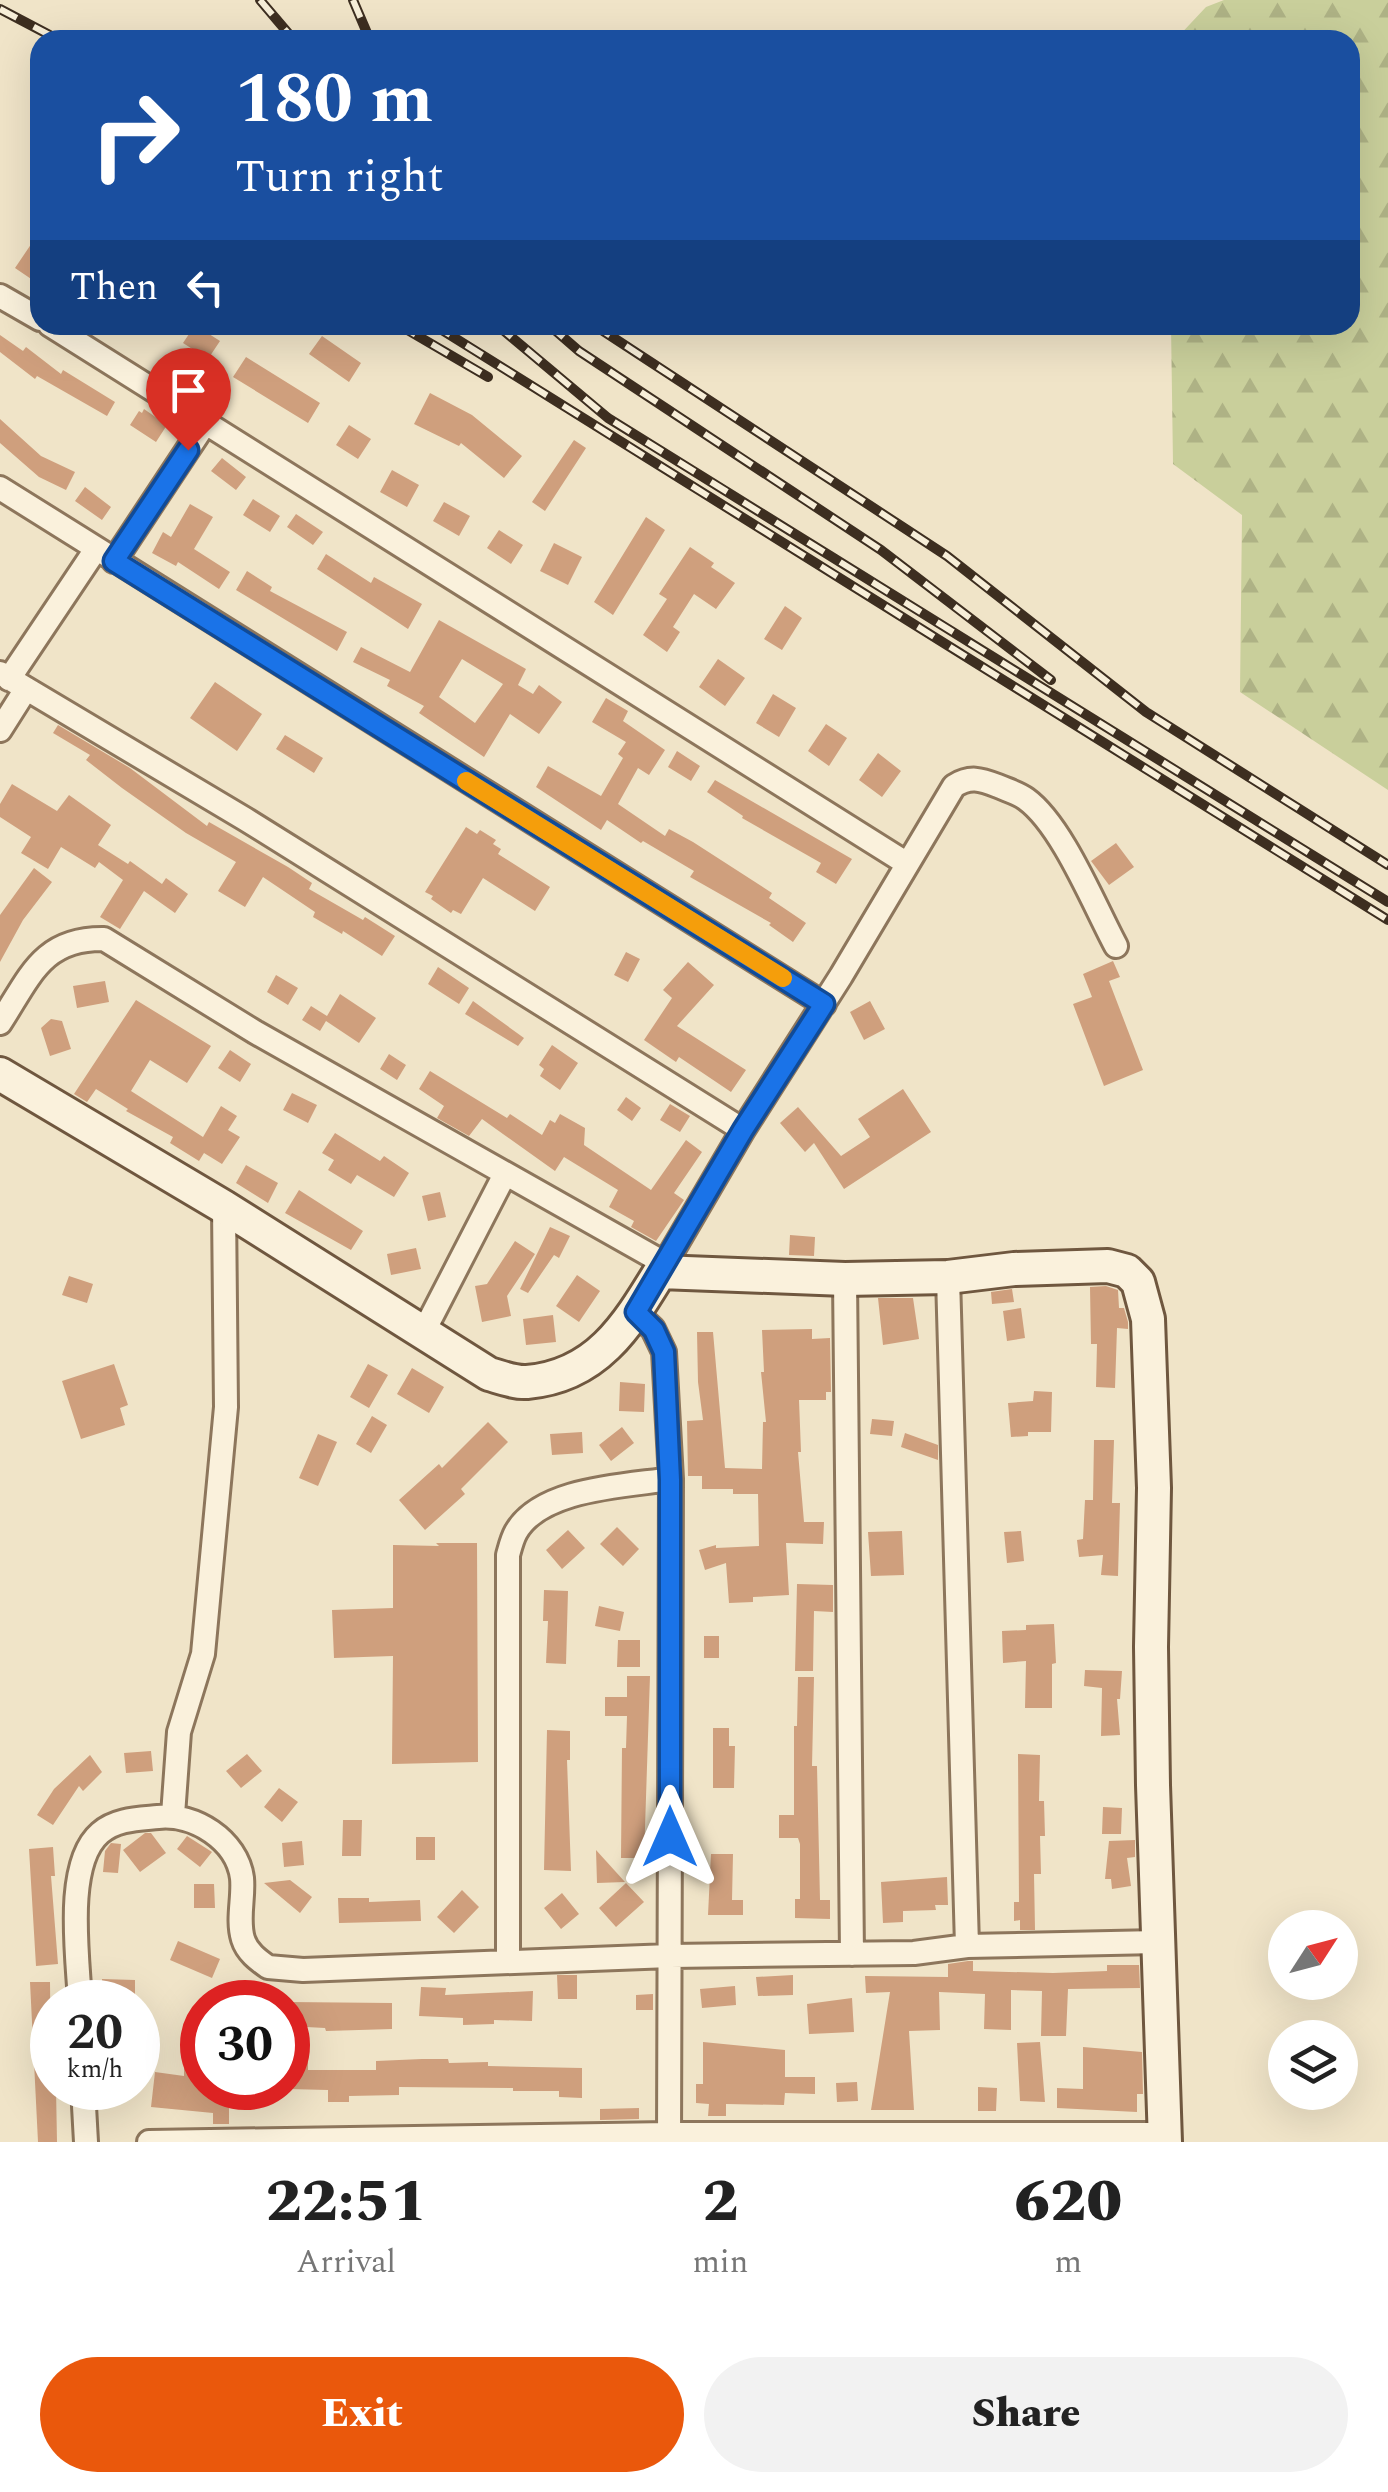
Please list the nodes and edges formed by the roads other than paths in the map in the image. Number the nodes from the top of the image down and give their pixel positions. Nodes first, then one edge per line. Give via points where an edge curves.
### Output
1 (0, 296) edge
2 (30, 313) edge
3 (66, 335) edge
4 (206, 422) junction
5 (0, 488) edge
6 (105, 555) junction
7 (12, 680) edge
8 (0, 730) edge
9 (906, 863) junction
10 (1116, 946) dead end
11 (824, 1004) junction
12 (0, 1023) edge
13 (0, 1074) edge
14 (743, 1130) junction
15 (505, 1174) junction
16 (224, 1208) junction
17 (662, 1268) junction
18 (948, 1276) junction
19 (845, 1279) junction
20 (636, 1312) junction
21 (423, 1334) junction
22 (670, 1480) junction
23 (173, 1815) junction
24 (1158, 1942) junction
25 (968, 1946) junction
26 (852, 1954) junction
27 (670, 1956) junction
28 (508, 1960) junction
29 (79, 1980) edge
30 (84, 2110) edge
31 (669, 2138) edge
32 (1165, 2138) edge
33 (86, 2142) edge
34 (149, 2142) edge

1 - 2 street
3 - 4 street
4 - 6 street
4 - 9 street
5 - 6 street
6 - 7 street
6 - 11 street
7 - 8 street
7 - 14 street
9 - 10 street via 954,786 979,779 1040,812
9 - 11 street
11 - 14 street
12 - 15 street via 38,964 58,947 79,938 104,939
13 - 16 street
14 - 17 street
15 - 17 street
15 - 21 street
16 - 21 street
16 - 23 street via 224,1426 202,1654 179,1732
17 - 19 street
17 - 20 street
18 - 19 street
18 - 24 street via 1108,1266 1126,1271 1144,1296 1154,1488
18 - 25 street
19 - 26 street
20 - 21 street via 592,1360 524,1383 488,1374
20 - 22 street via 664,1352
22 - 27 street
22 - 28 street via 553,1502 516,1532 508,1555
23 - 28 street via 194,1821 229,1848 242,1880 244,1943 268,1968
23 - 29 street via 104,1828 81,1860
24 - 25 street
24 - 32 street
25 - 26 street
26 - 27 street
27 - 28 street
27 - 31 street
30 - 33 street
31 - 32 street
31 - 34 street

